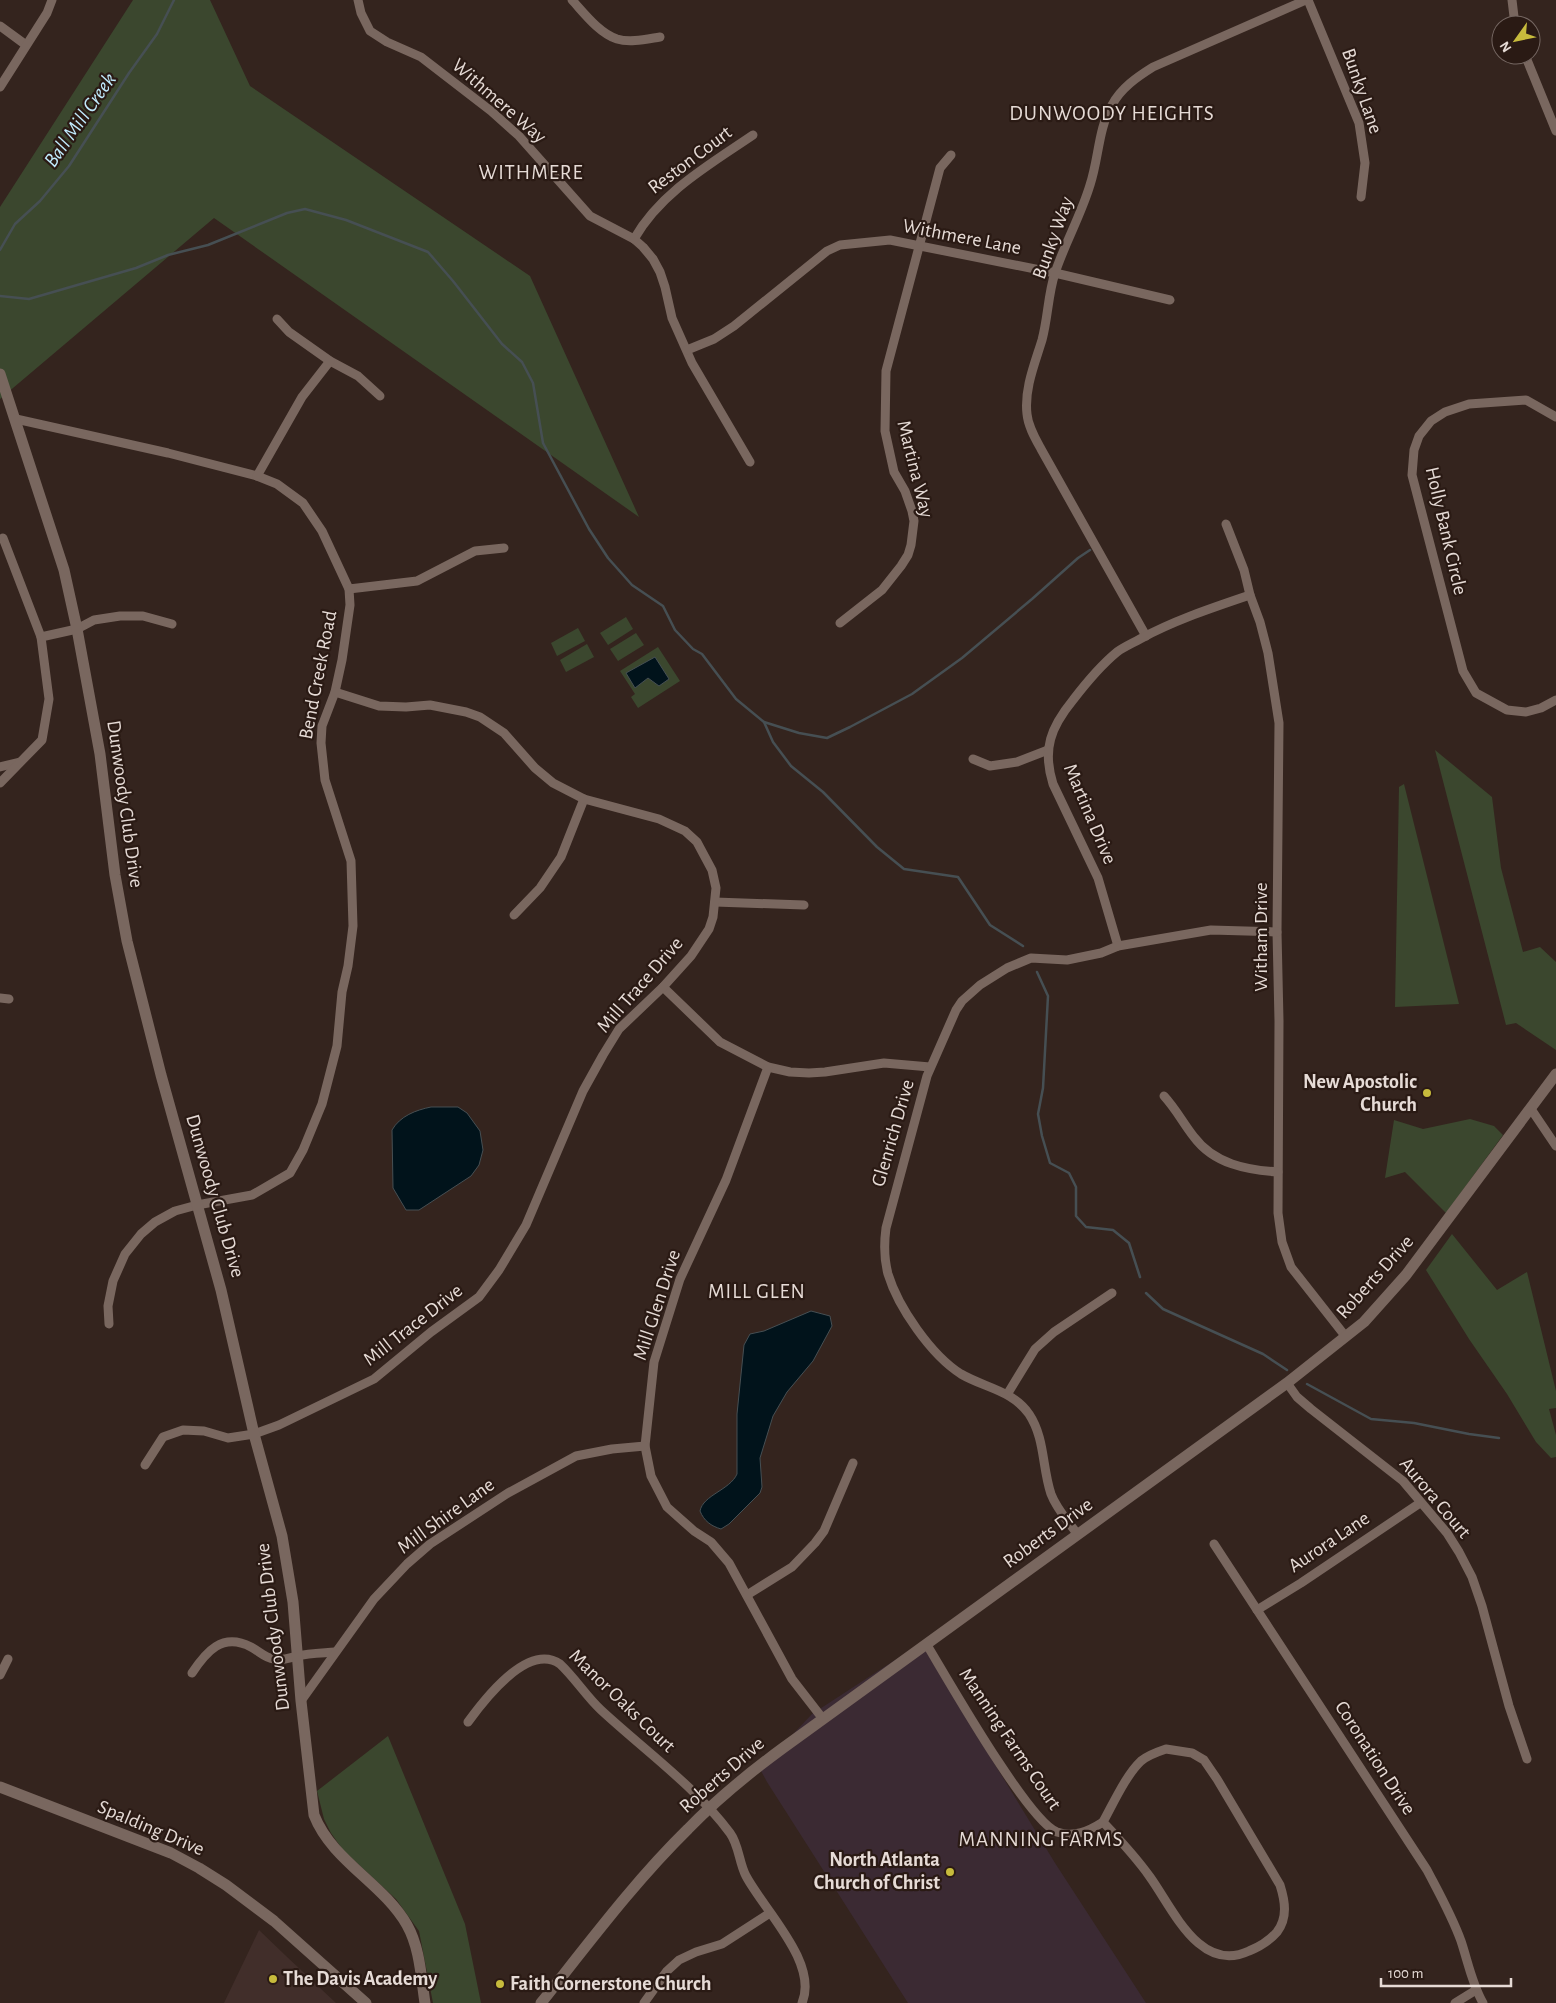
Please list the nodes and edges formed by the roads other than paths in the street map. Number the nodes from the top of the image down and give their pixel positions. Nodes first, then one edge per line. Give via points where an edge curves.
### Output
1 (52, 0) edge
2 (358, 0) edge
3 (572, 0) edge
4 (1307, 0) edge
5 (1512, 0) edge
6 (1514, 15) edge
7 (0, 26) edge
8 (660, 37) dead end
9 (26, 45) junction
10 (1529, 65) edge
11 (0, 87) edge
12 (1556, 131) edge
13 (753, 135) dead end
14 (951, 155) dead end
15 (1361, 196) dead end
16 (634, 239) junction
17 (919, 244) junction
18 (1055, 273) junction
19 (1170, 300) dead end
20 (277, 319) dead end
21 (687, 350) junction
22 (330, 361) junction
23 (0, 374) edge
24 (380, 396) dead end
25 (1556, 417) edge
26 (16, 419) junction
27 (750, 462) dead end
28 (257, 476) junction
29 (1226, 524) dead end
30 (3, 538) dead end
31 (504, 548) dead end
32 (349, 589) junction
33 (1250, 595) junction
34 (840, 623) dead end
35 (172, 624) dead end
36 (77, 629) junction
37 (1146, 636) junction
38 (41, 637) junction
39 (335, 692) junction
40 (1556, 700) edge
41 (1048, 750) junction
42 (973, 759) dead end
43 (20, 762) junction
44 (0, 767) edge
45 (0, 783) edge
46 (584, 799) junction
47 (715, 902) junction
48 (804, 905) dead end
49 (514, 915) dead end
50 (1276, 932) junction
51 (1118, 946) junction
52 (663, 987) junction
53 (768, 1067) junction
54 (930, 1067) junction
55 (1556, 1074) edge
56 (1164, 1096) dead end
57 (1531, 1109) junction
58 (1556, 1146) edge
59 (1278, 1172) junction
60 (197, 1205) junction
61 (1112, 1293) dead end
62 (109, 1324) dead end
63 (1346, 1337) junction
64 (1287, 1383) junction
65 (1008, 1394) junction
66 (254, 1434) junction
67 (646, 1446) junction
68 (853, 1463) dead end
69 (145, 1465) dead end
70 (1420, 1502) junction
71 (1078, 1535) junction
72 (1214, 1544) dead end
73 (747, 1594) junction
74 (1257, 1610) junction
75 (927, 1645) junction
76 (335, 1652) junction
77 (297, 1656) junction
78 (8, 1659) dead end
79 (192, 1674) dead end
80 (0, 1675) edge
81 (301, 1701) junction
82 (823, 1719) junction
83 (468, 1722) dead end
84 (1528, 1759) dead end
85 (0, 1787) edge
86 (706, 1806) junction
87 (1103, 1822) junction
88 (770, 1913) junction
89 (1476, 1990) junction
90 (366, 2003) edge
91 (425, 2003) edge
92 (541, 2003) edge
93 (644, 2003) edge
94 (802, 2003) edge
95 (1455, 2003) edge
96 (1483, 2003) edge

1 - 9 street
2 - 16 street, Withmere Way via 370,31 421,58 454,82 518,136 590,216
3 - 8 street via 599,28 616,39
4 - 15 street, Bunky Lane via 1359,123 1366,163
4 - 18 street, Bunky Way via 1153,67 1119,94 1104,124 1082,212
5 - 6 street
7 - 9 street
9 - 11 street
10 - 12 street
13 - 16 street, Reston Court via 678,186 644,220
14 - 17 street, Martina Way via 940,168
16 - 21 street, Withmere Way via 660,272 672,318
17 - 18 street, Withmere Lane
17 - 21 street, Withmere Lane via 890,240 840,245 827,251 734,326
17 - 34 street, Martina Way via 886,371 884,406 885,431 894,472 912,511 911,545 901,566 882,590
18 - 19 street, Withmere Lane
18 - 37 street, Bunky Way via 1027,398 1031,430
20 - 22 street via 289,332
21 - 27 street, Withmere Way via 711,398
22 - 24 street via 358,376
22 - 28 street via 302,397
23 - 26 street, Dunwoody Club Drive
25 - 40 street, Holly Bank Circle via 1526,400 1469,404 1445,412 1419,436 1412,475 1463,671 1476,693 1506,710 1526,712
26 - 28 street, Bend Creek Road
26 - 36 street, Dunwoody Club Drive via 64,570
28 - 32 street, Bend Creek Road via 277,484 303,503 322,531
29 - 33 street, Witham Drive
30 - 38 street
31 - 32 street via 475,551 417,580
32 - 39 street, Bend Creek Road via 347,630
33 - 37 street, Martina Drive via 1190,615
33 - 50 street, Witham Drive via 1268,652 1279,722
35 - 36 street via 143,616 120,616 94,620
36 - 38 street
36 - 60 street, Dunwoody Club Drive via 100,754 115,875 128,941
37 - 41 street, Martina Drive via 1118,652 1086,684 1061,716
38 - 43 street via 49,699 42,740
39 - 46 street, Mill Trace Drive via 379,706 430,705 480,717 504,733 545,778
39 - 60 street, Bend Creek Road via 322,726 322,762 351,862 353,903 351,946 332,1073 311,1132 290,1172 252,1195
41 - 42 street via 1017,762 990,766
41 - 51 street, Martina Drive via 1053,784 1098,878
43 - 44 street
43 - 45 street
46 - 47 street, Mill Trace Drive via 659,819 685,831 696,842 712,870
46 - 49 street via 561,857 540,888
47 - 48 street
47 - 52 street, Mill Trace Drive via 709,929 691,956
50 - 51 street, Glenrich Drive via 1211,930
50 - 59 street, Witham Drive
51 - 54 street, Glenrich Drive via 1066,960 1031,958 980,985 956,1010
52 - 53 street via 720,1042
52 - 66 street, Mill Trace Drive via 619,1030 603,1055 583,1090 526,1224 479,1297 374,1379
53 - 54 street via 808,1073 884,1063
53 - 67 street, Mill Glen Drive via 726,1180 680,1280 654,1362
54 - 65 street, Glenrich Drive via 886,1228 884,1245 888,1273 899,1298 929,1346 946,1363 975,1381
55 - 57 street, Roberts Drive
56 - 59 street via 1195,1138 1218,1158 1253,1170
57 - 58 street
57 - 63 street, Roberts Drive via 1406,1276
59 - 63 street, Witham Drive via 1278,1213 1286,1255 1291,1267
60 - 62 street, Bend Creek Road via 175,1211 155,1222 125,1254 113,1281 108,1306
60 - 66 street, Dunwoody Club Drive via 221,1290
61 - 65 street via 1054,1332 1035,1349
63 - 64 street, Roberts Drive
64 - 70 street, Aurora Court via 1311,1409 1396,1474
64 - 71 street, Roberts Drive
65 - 71 street, Glenrich Drive via 1020,1403 1037,1427 1051,1494
66 - 69 street, Mill Trace Drive via 228,1438 204,1431 184,1430 163,1437
66 - 77 street, Dunwoody Club Drive via 282,1536 293,1602
67 - 73 street, Mill Glen Drive via 651,1476 667,1507 711,1542 730,1563
67 - 76 street, Mill Shire Lane via 576,1456 508,1493 430,1544 374,1599
68 - 73 street via 824,1531 815,1543 792,1567
70 - 74 street, Aurora Lane
70 - 84 street, Aurora Court via 1447,1533 1472,1577 1509,1706
71 - 75 street, Roberts Drive
72 - 74 street, Coronation Drive
73 - 82 street, Mill Glen Drive via 792,1679
74 - 89 street, Coronation Drive via 1426,1870 1460,1940
75 - 82 street, Roberts Drive
75 - 87 street, Manning Farms Court via 1008,1775 1045,1825 1056,1832 1080,1834
76 - 77 street
76 - 81 street, Mill Shire Lane
77 - 79 street via 287,1660 273,1659 247,1645 228,1642 207,1652
77 - 81 street, Dunwoody Club Drive
78 - 80 street
81 - 91 street, Dunwoody Club Drive via 318,1826 332,1845 388,1900 408,1926 418,1957
82 - 86 street, Roberts Drive
83 - 86 street, Manor Oaks Court via 509,1675 536,1660 553,1659 569,1672 600,1709
85 - 90 street, Spalding Drive via 171,1853 199,1868 274,1921
86 - 88 street, Manor Oaks Court via 732,1835 741,1867
86 - 92 street, Roberts Drive
87 - 87 street via 1134,1770 1150,1755 1166,1749 1192,1753 1204,1760 1280,1885 1285,1899 1280,1927 1274,1936 1258,1947 1237,1956 1226,1957 1206,1950 1183,1926 1114,1831
88 - 93 street via 722,1944 680,1960 667,1971
88 - 94 street, Manor Oaks Court via 805,1971 807,1984
89 - 95 street
89 - 96 street, Coronation Drive

